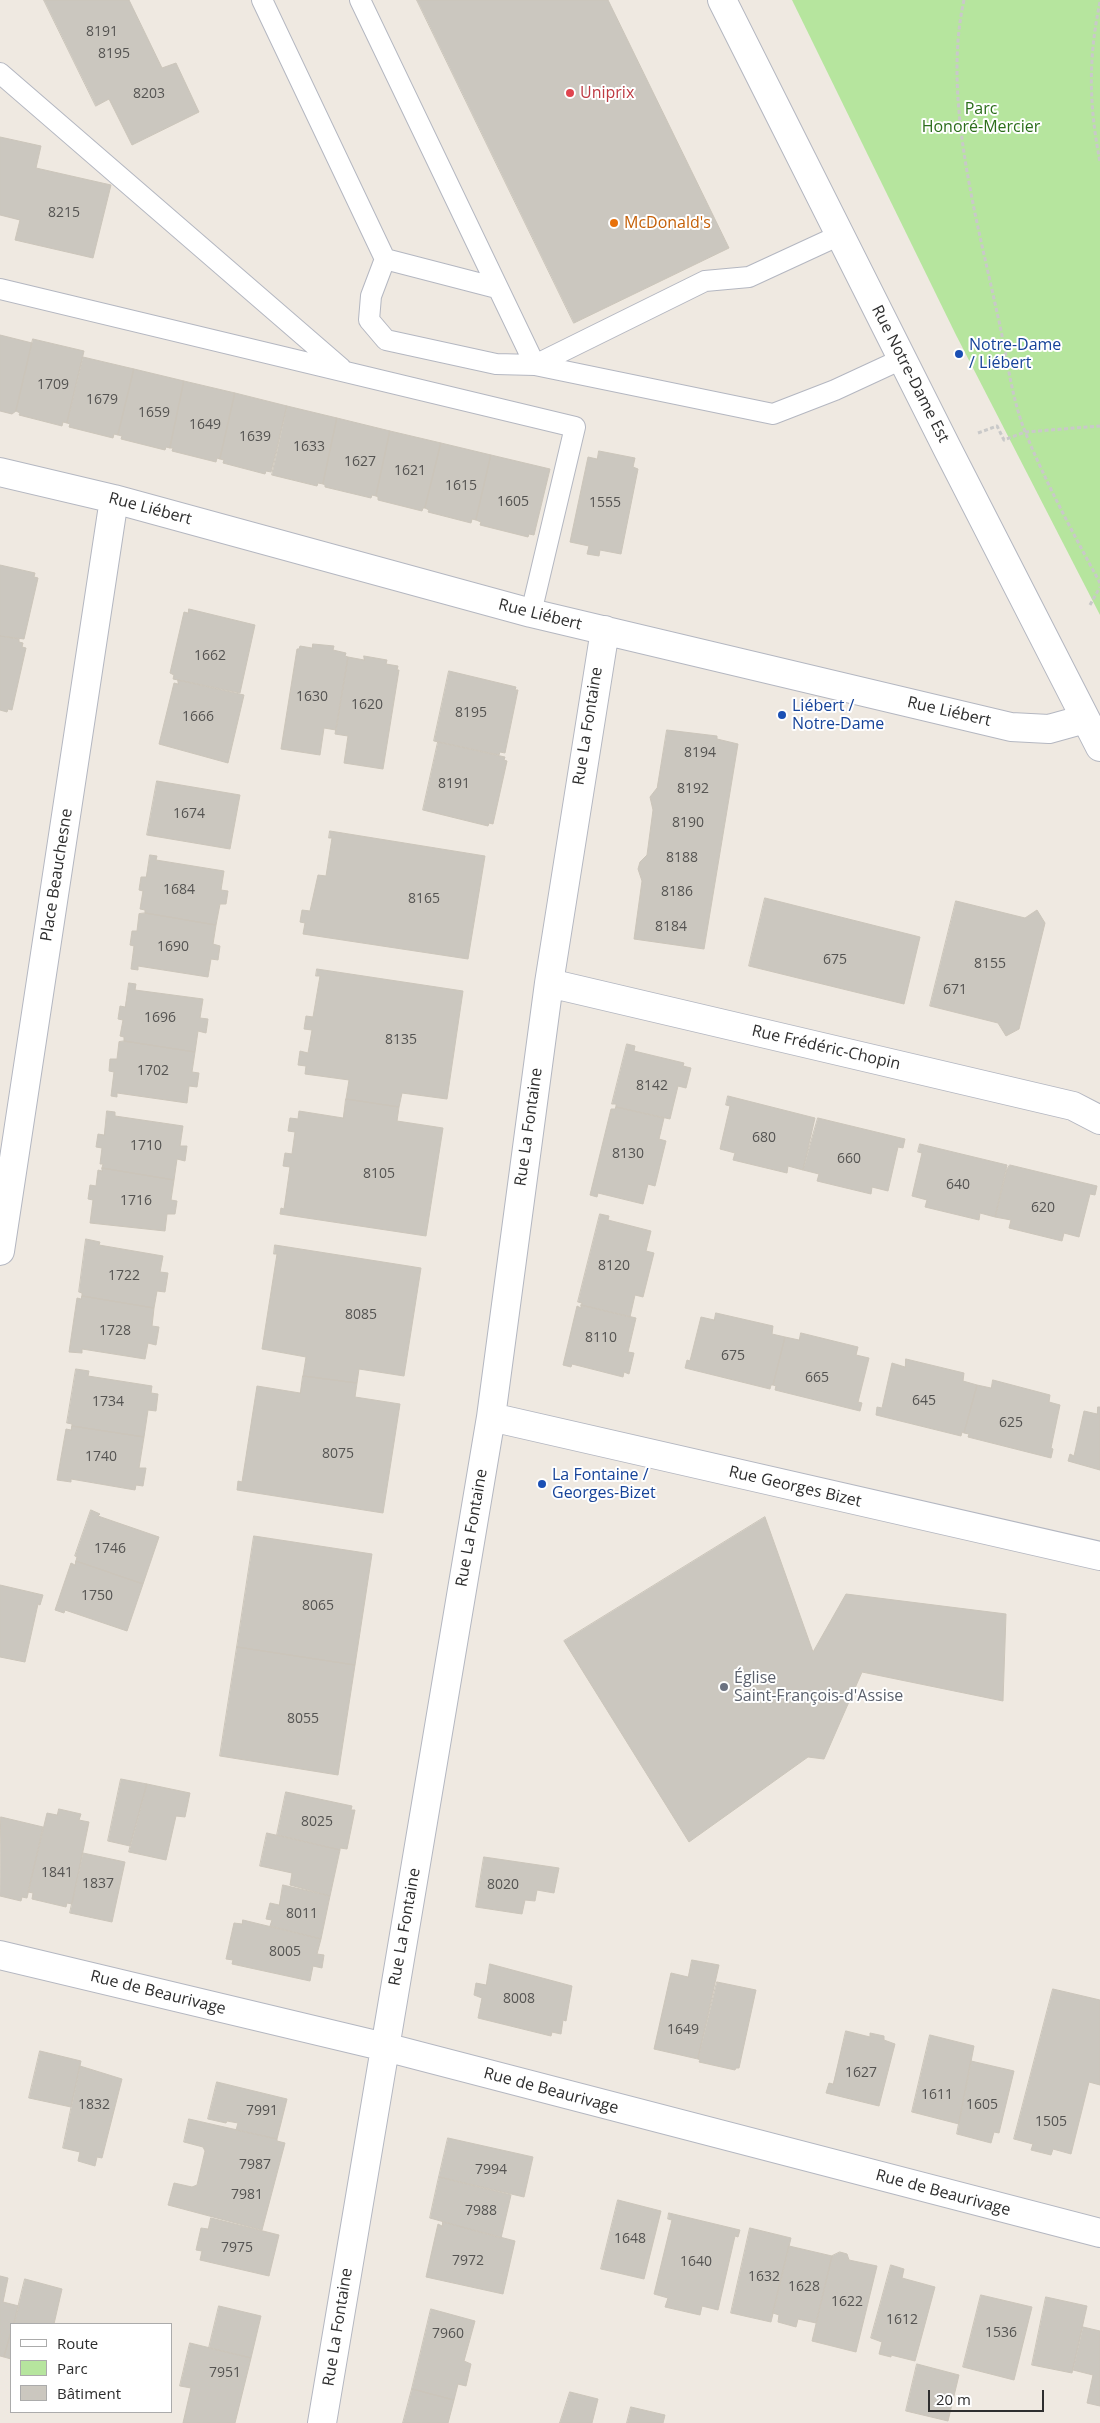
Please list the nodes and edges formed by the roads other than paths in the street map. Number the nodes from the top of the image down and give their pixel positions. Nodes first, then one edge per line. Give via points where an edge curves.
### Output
1 (262, 0) edge
2 (360, 0) edge
3 (722, 0) edge
4 (0, 74) edge
5 (840, 235) junction
6 (385, 260) junction
7 (496, 288) junction
8 (0, 289) edge
9 (902, 359) junction
10 (535, 365) junction
11 (344, 370) junction
12 (0, 472) edge
13 (114, 499) junction
14 (531, 613) junction
15 (604, 630) junction
16 (1085, 719) junction
17 (1100, 747) edge
18 (549, 983) junction
19 (1100, 1120) edge
20 (0, 1251) edge
21 (491, 1417) junction
22 (1100, 1556) edge
23 (0, 1955) edge
24 (385, 2047) junction
25 (1100, 2234) edge
26 (322, 2423) edge

1 - 6 lane
2 - 7 lane
3 - 5 street, Rue Notre-Dame Est
4 - 11 lane
5 - 9 street, Rue Notre-Dame Est
5 - 10 lane via 749,278 705,281
6 - 7 lane
6 - 10 lane via 371,296 369,320 386,340 496,364
7 - 10 lane
8 - 11 lane
9 - 10 lane via 772,414
9 - 16 street, Rue Notre-Dame Est
11 - 14 lane via 575,427
12 - 13 street, Rue Liébert
13 - 14 street, Rue Liébert
13 - 20 street, Place Beauchesne
14 - 15 street, Rue Liébert
15 - 16 street, Rue Liébert via 1011,727 1049,729
15 - 18 street, Rue La Fontaine
16 - 17 street, Rue Notre-Dame Est
18 - 19 street, Rue Frédéric-Chopin via 1073,1106
18 - 21 street, Rue La Fontaine
21 - 22 street, Rue Georges Bizet
21 - 24 street, Rue La Fontaine
23 - 24 street, Rue de Beaurivage
24 - 25 street, Rue de Beaurivage
24 - 26 street, Rue La Fontaine

